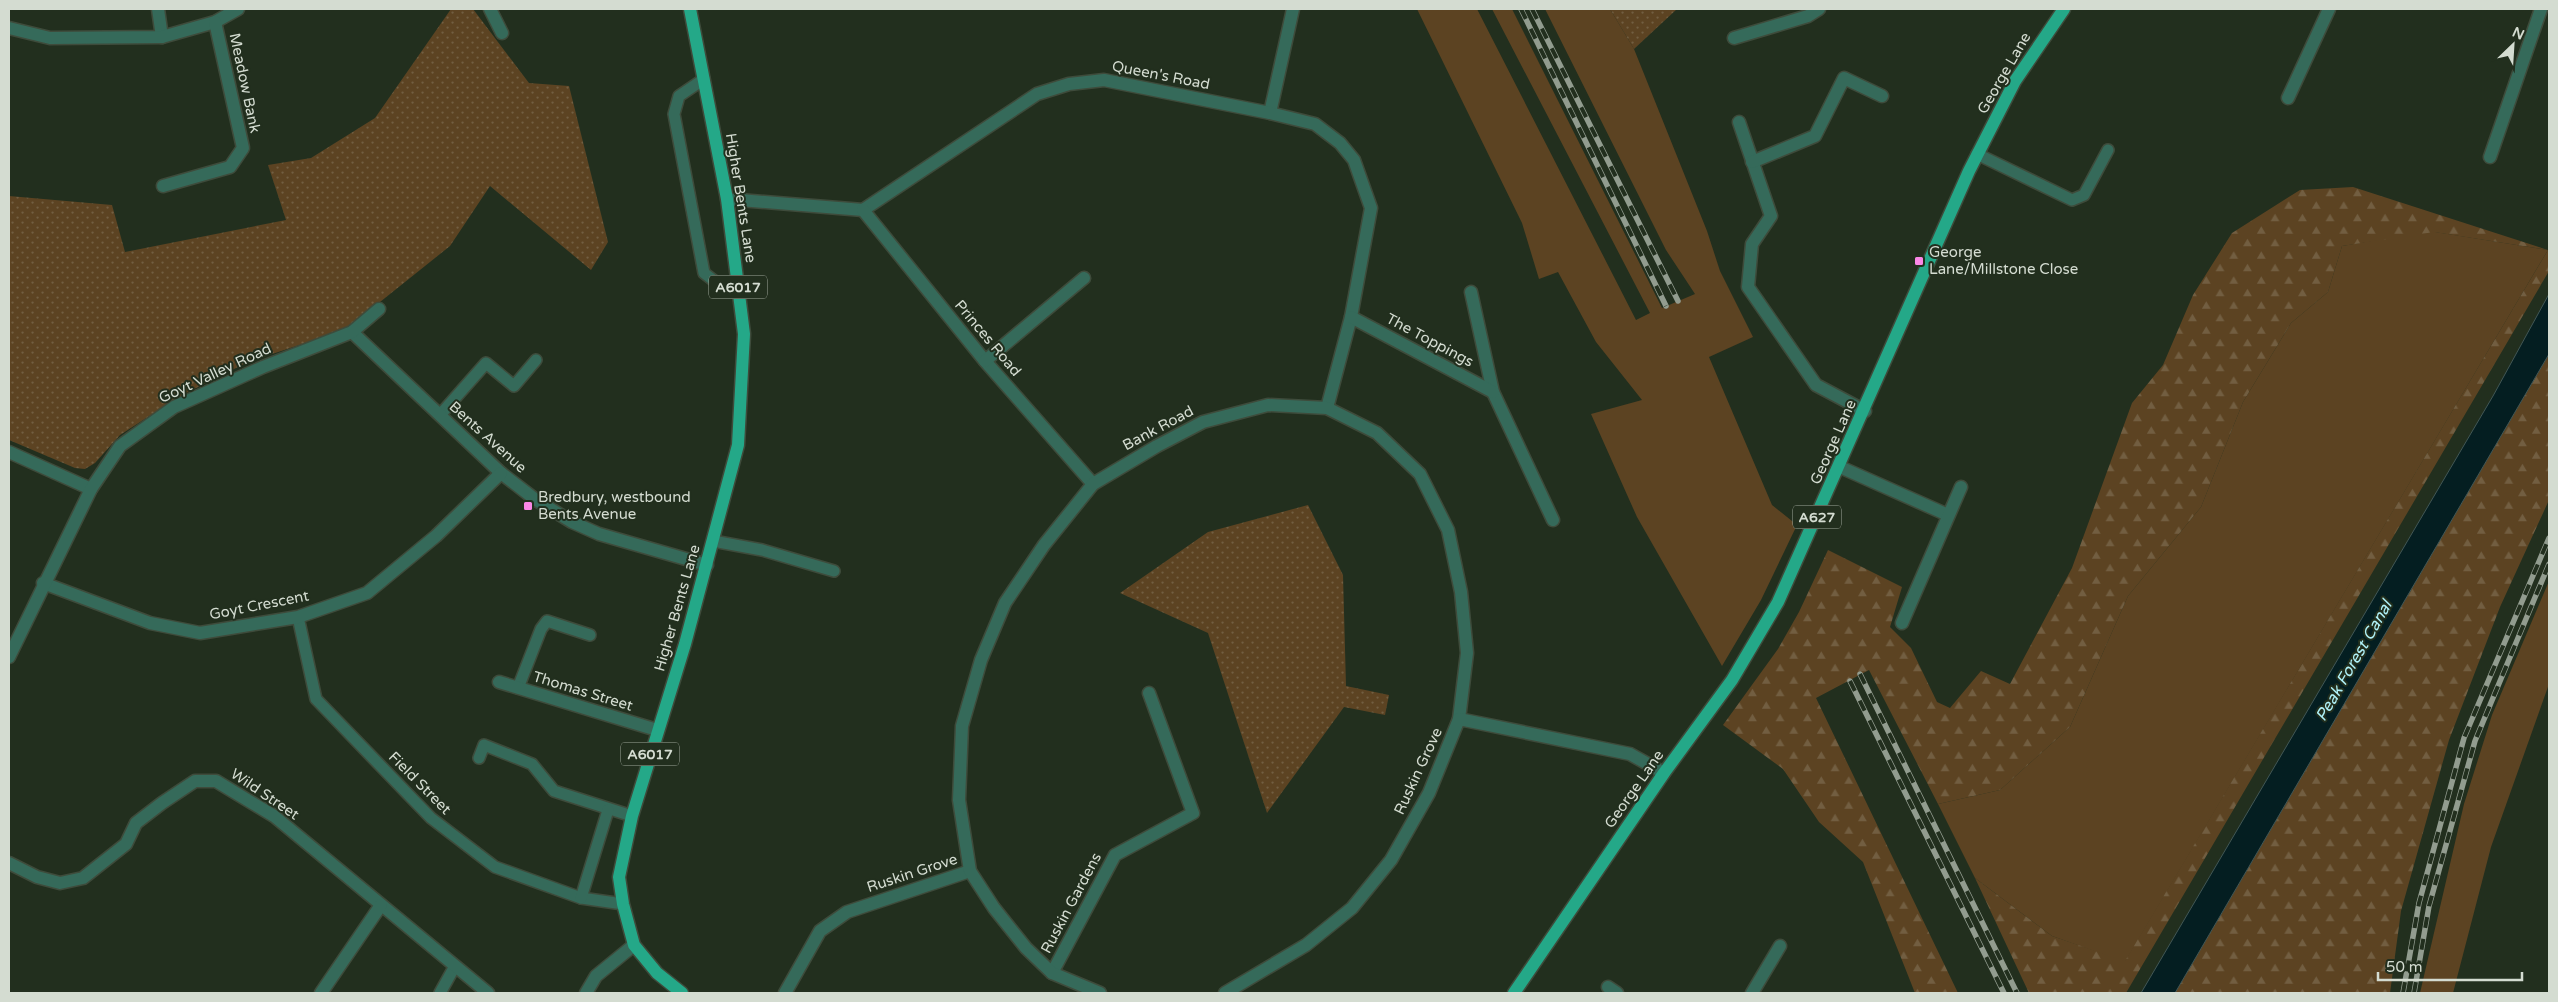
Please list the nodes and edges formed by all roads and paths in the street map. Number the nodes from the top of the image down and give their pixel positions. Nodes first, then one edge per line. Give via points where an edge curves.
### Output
1 (158, 9) edge
2 (238, 9) edge
3 (490, 9) edge
4 (690, 9) edge
5 (1293, 9) edge
6 (1819, 9) edge
7 (2064, 9) edge
8 (2329, 9) edge
9 (2541, 9) edge
10 (215, 22) junction
11 (9, 28) edge
12 (502, 33) dead end
13 (162, 37) junction
14 (1734, 38) dead end
15 (704, 79) junction
16 (1882, 96) dead end
17 (2288, 98) dead end
18 (1270, 113) junction
19 (1739, 122) dead end
20 (2108, 150) dead end
21 (1977, 154) junction
22 (2490, 157) dead end
23 (1752, 162) junction
24 (163, 186) dead end
25 (727, 200) junction
26 (863, 210) junction
27 (1084, 278) dead end
28 (738, 290) junction
29 (1471, 292) dead end
30 (380, 309) dead end
31 (1351, 317) junction
32 (352, 332) junction
33 (536, 360) dead end
34 (985, 361) junction
35 (1493, 392) junction
36 (1327, 408) junction
37 (1865, 411) junction
38 (440, 415) junction
39 (9, 452) edge
40 (1840, 466) junction
41 (501, 473) junction
42 (1093, 484) junction
43 (1961, 487) dead end
44 (91, 489) junction
45 (1948, 515) junction
46 (1553, 520) dead end
47 (713, 541) junction
48 (707, 565) junction
49 (834, 571) dead end
50 (43, 583) junction
51 (298, 616) junction
52 (1902, 623) dead end
53 (590, 635) dead end
54 (9, 657) edge
55 (499, 682) dead end
56 (518, 688) junction
57 (1149, 693) dead end
58 (1459, 720) junction
59 (657, 730) junction
60 (479, 758) dead end
61 (1664, 773) junction
62 (608, 810) junction
63 (632, 816) junction
64 (9, 863) edge
65 (970, 871) junction
66 (581, 898) junction
67 (623, 904) junction
68 (381, 905) junction
69 (634, 945) junction
70 (1780, 946) dead end
71 (455, 966) junction
72 (1052, 973) junction
73 (320, 993) edge
74 (440, 993) edge
75 (488, 993) edge
76 (586, 993) edge
77 (682, 993) edge
78 (785, 993) edge
79 (1100, 993) edge
80 (1225, 993) edge
81 (1514, 993) edge
82 (1752, 993) edge

1 - 13 street
2 - 10 street
3 - 12 street
4 - 15 main road, Higher Bents Lane / A6017
5 - 18 street
6 - 14 street via 1808,16
7 - 21 main road, George Lane / A627 via 2015,81
8 - 17 street
9 - 22 street
10 - 13 street
10 - 24 street, Meadow Bank via 243,148 230,167
11 - 13 street via 50,38
15 - 25 main road, Higher Bents Lane / A6017
15 - 28 lane via 679,96 674,114 704,273 717,283
16 - 23 street via 1844,78 1815,136
18 - 26 street, Queen's Road via 1104,80 1069,84 1037,94
18 - 31 street, Queen's Road via 1315,124 1340,143 1354,160 1364,185 1371,208
19 - 23 street
20 - 21 lane via 2084,195 2072,200
21 - 37 main road, George Lane / A627
23 - 37 street via 1770,216 1752,244 1748,287 1816,385
25 - 26 street
25 - 28 main road, Higher Bents Lane / A6017
26 - 34 street, Princes Road
27 - 34 street
28 - 47 main road, Higher Bents Lane / A6017 via 744,334 738,445
29 - 35 street, The Toppings
30 - 32 street, Goyt Valley Road
31 - 35 street, The Toppings
31 - 36 street, Queen's Road
32 - 38 street, Bents Avenue
32 - 44 street, Goyt Valley Road via 262,367 174,407 120,446
33 - 38 lane via 514,386 486,363
34 - 42 street, Princes Road
35 - 46 street, The Toppings
36 - 42 street, Bank Road via 1268,405 1203,422
36 - 58 street, Bank Road via 1376,432 1420,474 1448,530 1461,592 1467,653
37 - 40 main road, George Lane / A627
38 - 41 street, Bents Avenue
39 - 44 street
40 - 45 street
40 - 61 main road, George Lane / A627 via 1778,602 1732,680
41 - 48 street, Bents Avenue via 572,522 627,544
41 - 51 street, Goyt Crescent via 436,536 367,593
42 - 65 street, Bank Road via 1044,545 1005,603 981,660 962,726 959,800
43 - 45 street
44 - 50 street, Goyt Valley Road
45 - 52 street
47 - 48 main road, Higher Bents Lane / A6017
47 - 49 lane via 762,550
48 - 59 main road, Higher Bents Lane / A6017
50 - 51 street, Goyt Crescent via 150,623 200,633
50 - 54 street, Goyt Valley Road
51 - 66 lane, Field Street via 316,698 431,818 495,867
53 - 56 lane via 547,621
55 - 56 street, Thomas Street
56 - 59 street, Thomas Street
57 - 72 street, Ruskin Gardens via 1193,813 1115,855
58 - 61 street, Ruskin Grove via 1630,754
58 - 80 street, Ruskin Grove via 1429,793 1406,835 1391,860 1352,908 1306,945
59 - 63 main road, Higher Bents Lane / A6017
60 - 62 lane via 484,745 532,764 554,791
61 - 81 main road, George Lane / A627
62 - 63 lane
62 - 66 lane
63 - 67 main road, Higher Bents Lane / A6017 via 619,877
64 - 68 street, Wild Street via 37,877 60,883 83,878 126,844 136,823 162,803 195,781 216,781 274,816
65 - 72 street, Ruskin Grove via 1026,948
65 - 78 street, Ruskin Grove via 847,912 831,922 820,931
66 - 67 lane, Field Street
67 - 69 main road, Higher Bents Lane / A6017
68 - 71 street, Wild Street
68 - 73 street
69 - 76 street via 596,976
69 - 77 main road, A6017 via 658,973
70 - 82 street
71 - 74 lane
71 - 75 street, Wild Street
72 - 79 street, Ruskin Grove

